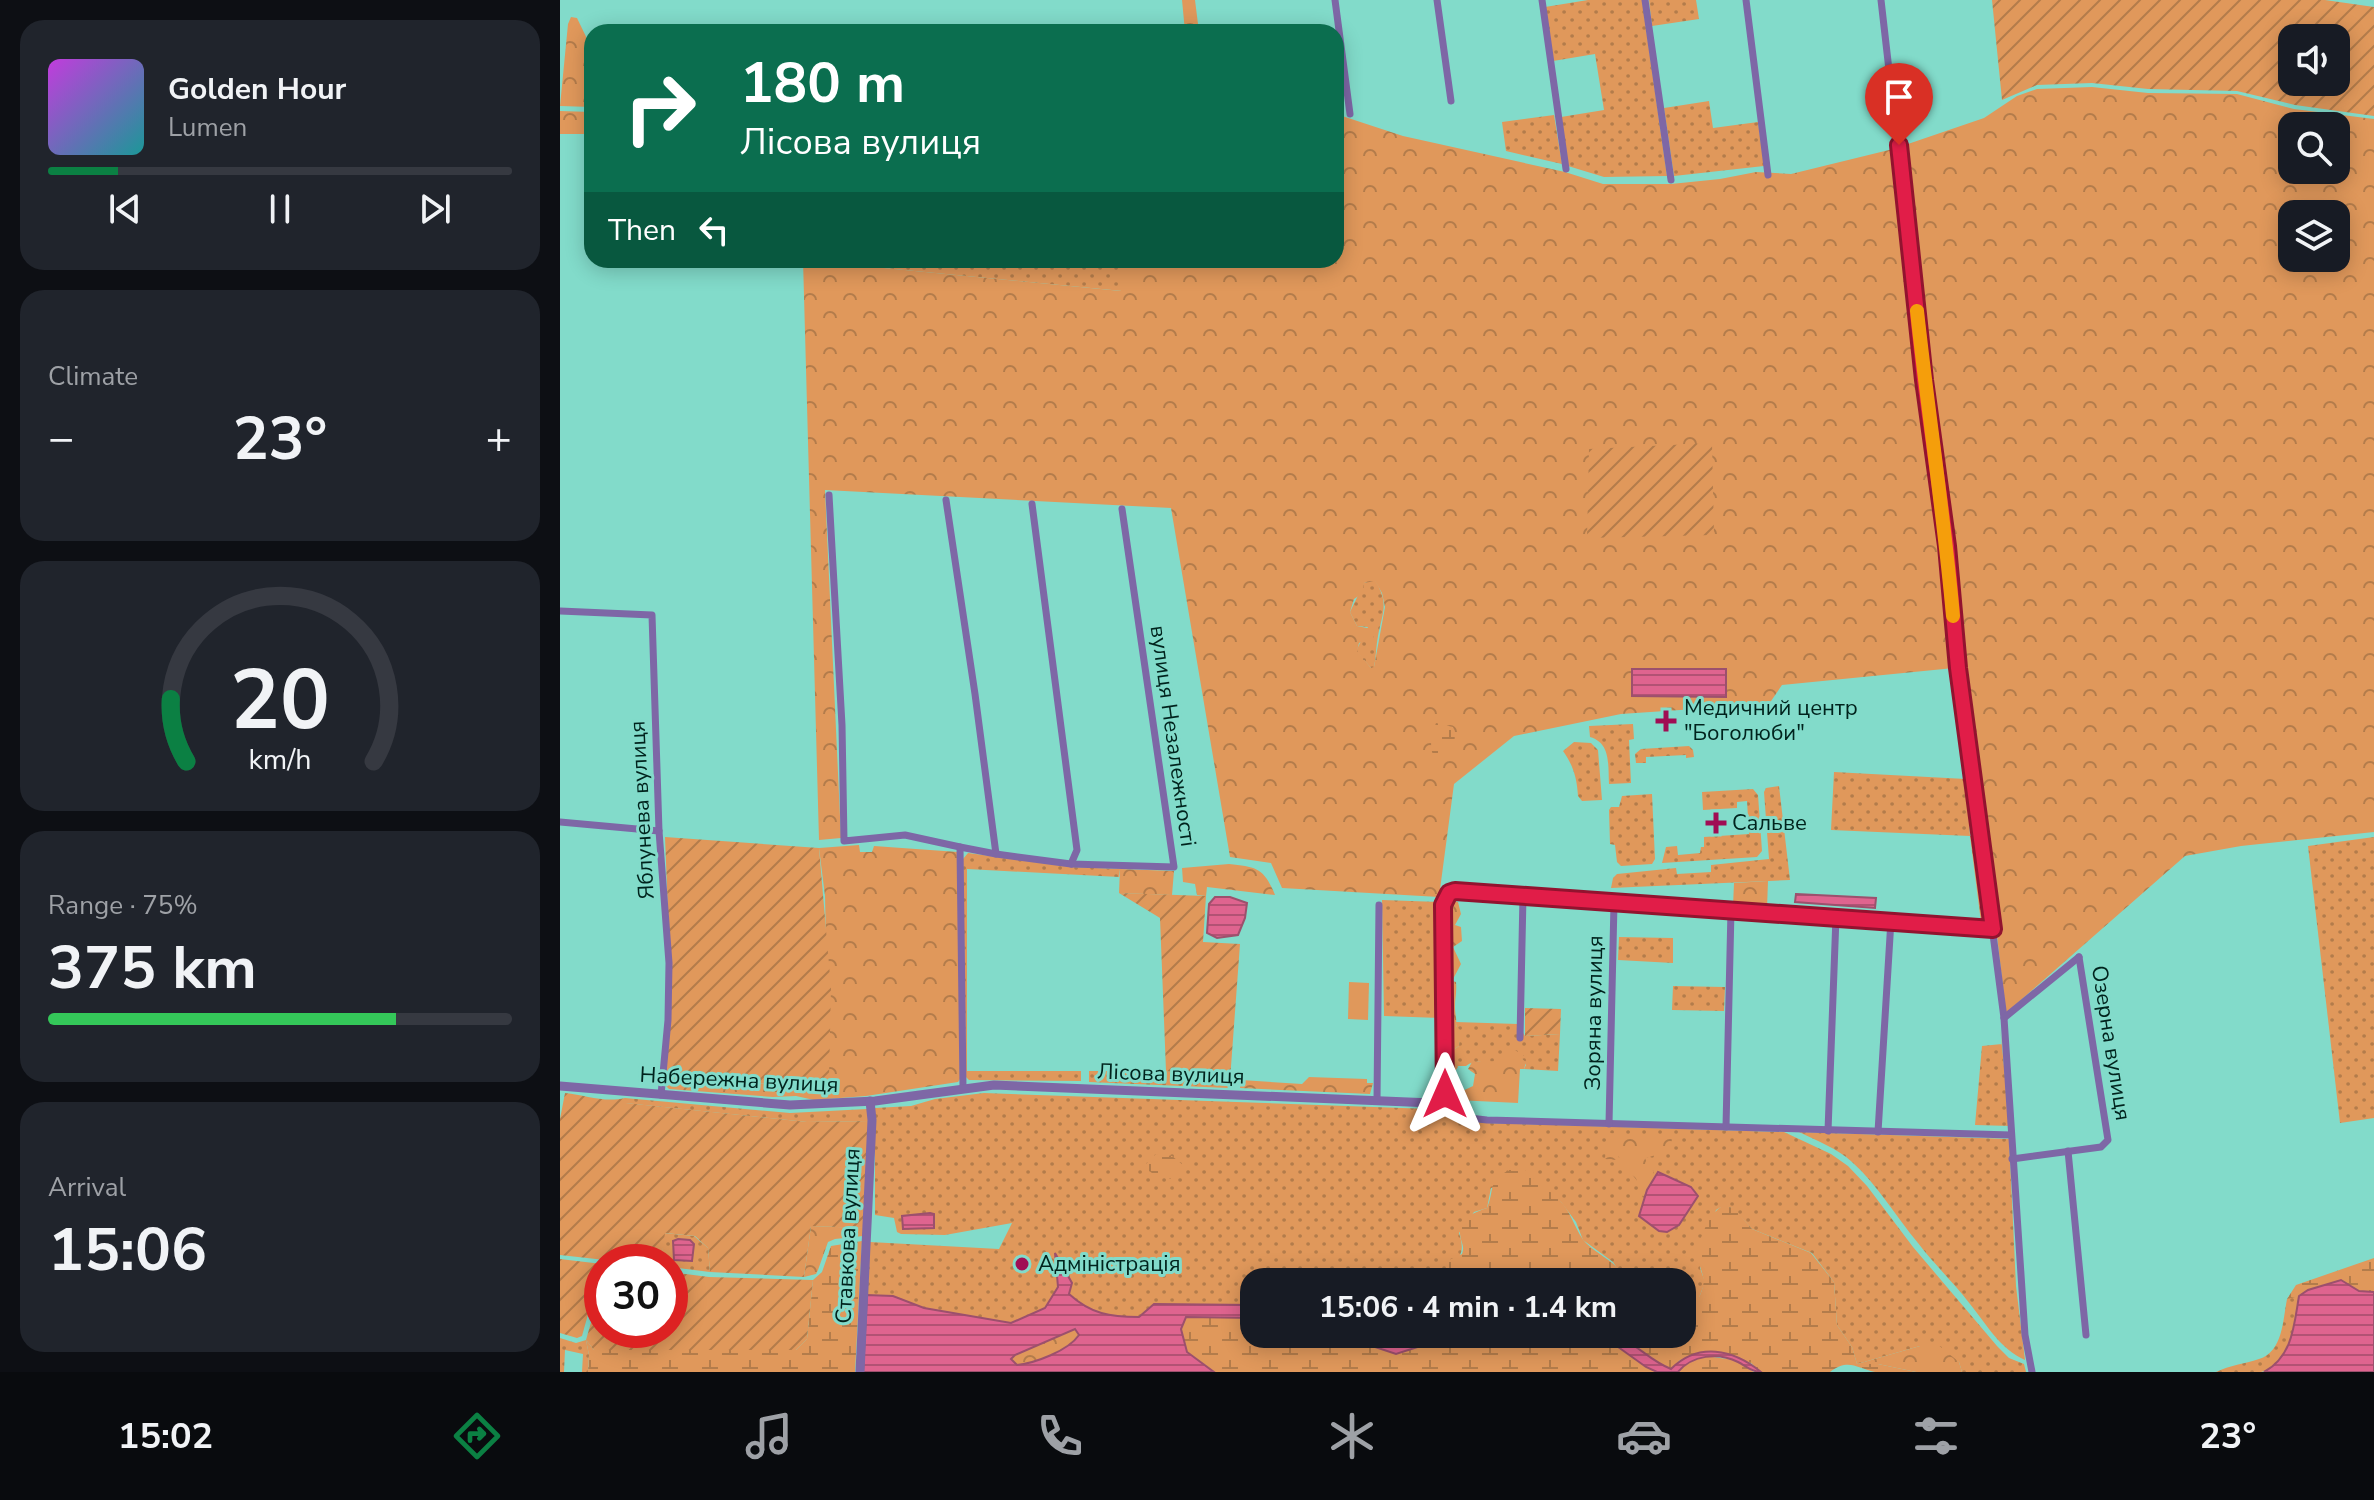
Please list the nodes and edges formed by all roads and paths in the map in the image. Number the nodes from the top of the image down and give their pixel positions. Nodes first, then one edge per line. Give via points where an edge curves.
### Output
1 (1335, 0) edge
2 (1437, 0) edge
3 (1542, 0) edge
4 (1645, 0) edge
5 (1746, 0) edge
6 (1881, 0) edge
7 (1338, 24) edge
8 (1344, 68) edge
9 (1451, 101) dead end
10 (1350, 114) dead end
11 (1566, 169) dead end
12 (1768, 175) dead end
13 (1671, 180) dead end
14 (829, 495) dead end
15 (946, 500) dead end
16 (1032, 504) dead end
17 (1122, 509) dead end
18 (560, 611) edge
19 (560, 822) edge
20 (659, 831) junction
21 (960, 847) junction
22 (996, 854) junction
23 (1071, 864) junction
24 (1523, 896) junction
25 (1614, 903) junction
26 (1379, 905) dead end
27 (1731, 910) junction
28 (1836, 917) junction
29 (1891, 920) junction
30 (1993, 929) junction
31 (2004, 1018) junction
32 (1520, 1038) dead end
33 (560, 1086) edge
34 (963, 1087) junction
35 (1445, 1094) joint
36 (661, 1095) junction
37 (870, 1101) junction
38 (1377, 1101) junction
39 (1432, 1103) junction
40 (1609, 1124) junction
41 (1726, 1127) junction
42 (1828, 1131) junction
43 (1878, 1132) junction
44 (2011, 1135) junction
45 (2068, 1151) junction
46 (2012, 1159) junction
47 (2086, 1335) dead end
48 (860, 1372) edge
49 (2032, 1372) edge

1 - 7 street
2 - 9 street
3 - 11 street
4 - 13 street
5 - 12 street
6 - 30 street
8 - 10 street
14 - 21 street, вулиця Незалежності via 844,841 905,835
15 - 22 street
16 - 23 street via 1077,850
17 - 23 street, вулиця Незалежності via 1174,867
18 - 20 street, Яблунева вулиця via 652,615
19 - 20 street
20 - 36 street, Яблунева вулиця via 669,963
21 - 22 street, вулиця Незалежності
21 - 34 street
22 - 23 street, вулиця Незалежності
24 - 25 street
24 - 32 street
24 - 35 street via 1455,891 1444,900
25 - 27 street
25 - 40 street, Зоряна вулиця
26 - 38 street
27 - 28 street
27 - 41 street
28 - 29 street
28 - 42 street
29 - 30 street
29 - 43 street
30 - 31 street
31 - 44 street
31 - 45 street, Озерна вулиця via 2079,957 2108,1140 2101,1147
33 - 36 street, Набережна вулиця
34 - 37 street, Набережна вулиця
34 - 38 street, Лісова вулиця
35 - 39 street
36 - 37 street, Набережна вулиця via 790,1105
37 - 48 street, Ставкова вулиця
38 - 39 street, Лісова вулиця
39 - 40 street via 1463,1118
40 - 41 street
41 - 42 street
42 - 43 street
43 - 44 street
44 - 46 street
45 - 46 street, Озерна вулиця
45 - 47 street
46 - 49 street

